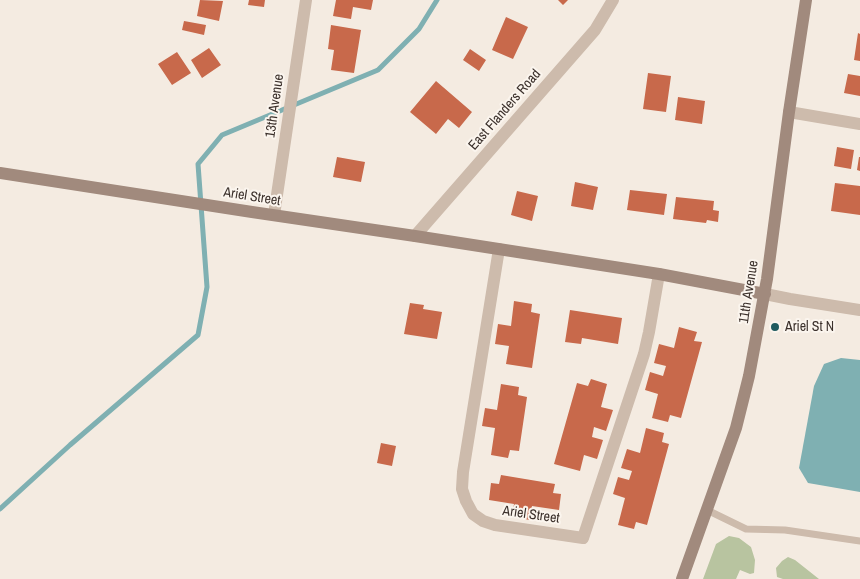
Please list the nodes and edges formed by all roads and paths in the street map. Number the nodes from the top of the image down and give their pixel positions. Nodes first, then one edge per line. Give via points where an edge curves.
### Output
1 (306, 0) edge
2 (613, 0) edge
3 (806, 0) edge
4 (790, 112) junction
5 (860, 124) edge
6 (0, 173) edge
7 (274, 215) junction
8 (415, 236) junction
9 (499, 249) junction
10 (659, 274) junction
11 (765, 294) junction
12 (860, 310) edge
13 (707, 510) junction
14 (860, 541) edge
15 (682, 579) edge

1 - 7 street, 13th Avenue
2 - 8 street, East Flanders Road via 595,30
3 - 4 street, 11th Avenue
4 - 5 street
4 - 11 street, 11th Avenue
6 - 7 street, Ariel Street
7 - 8 street, Ariel Street
8 - 9 street, Ariel Street
9 - 10 street, Ariel Street
9 - 10 street, Ariel Street via 462,489 473,514 495,525 583,538 644,354
10 - 11 street, Ariel Street
11 - 12 street, Ariel Street
11 - 13 street, 11th Avenue via 750,376 736,428
13 - 14 lane via 746,528 786,530
13 - 15 street, 11th Avenue

